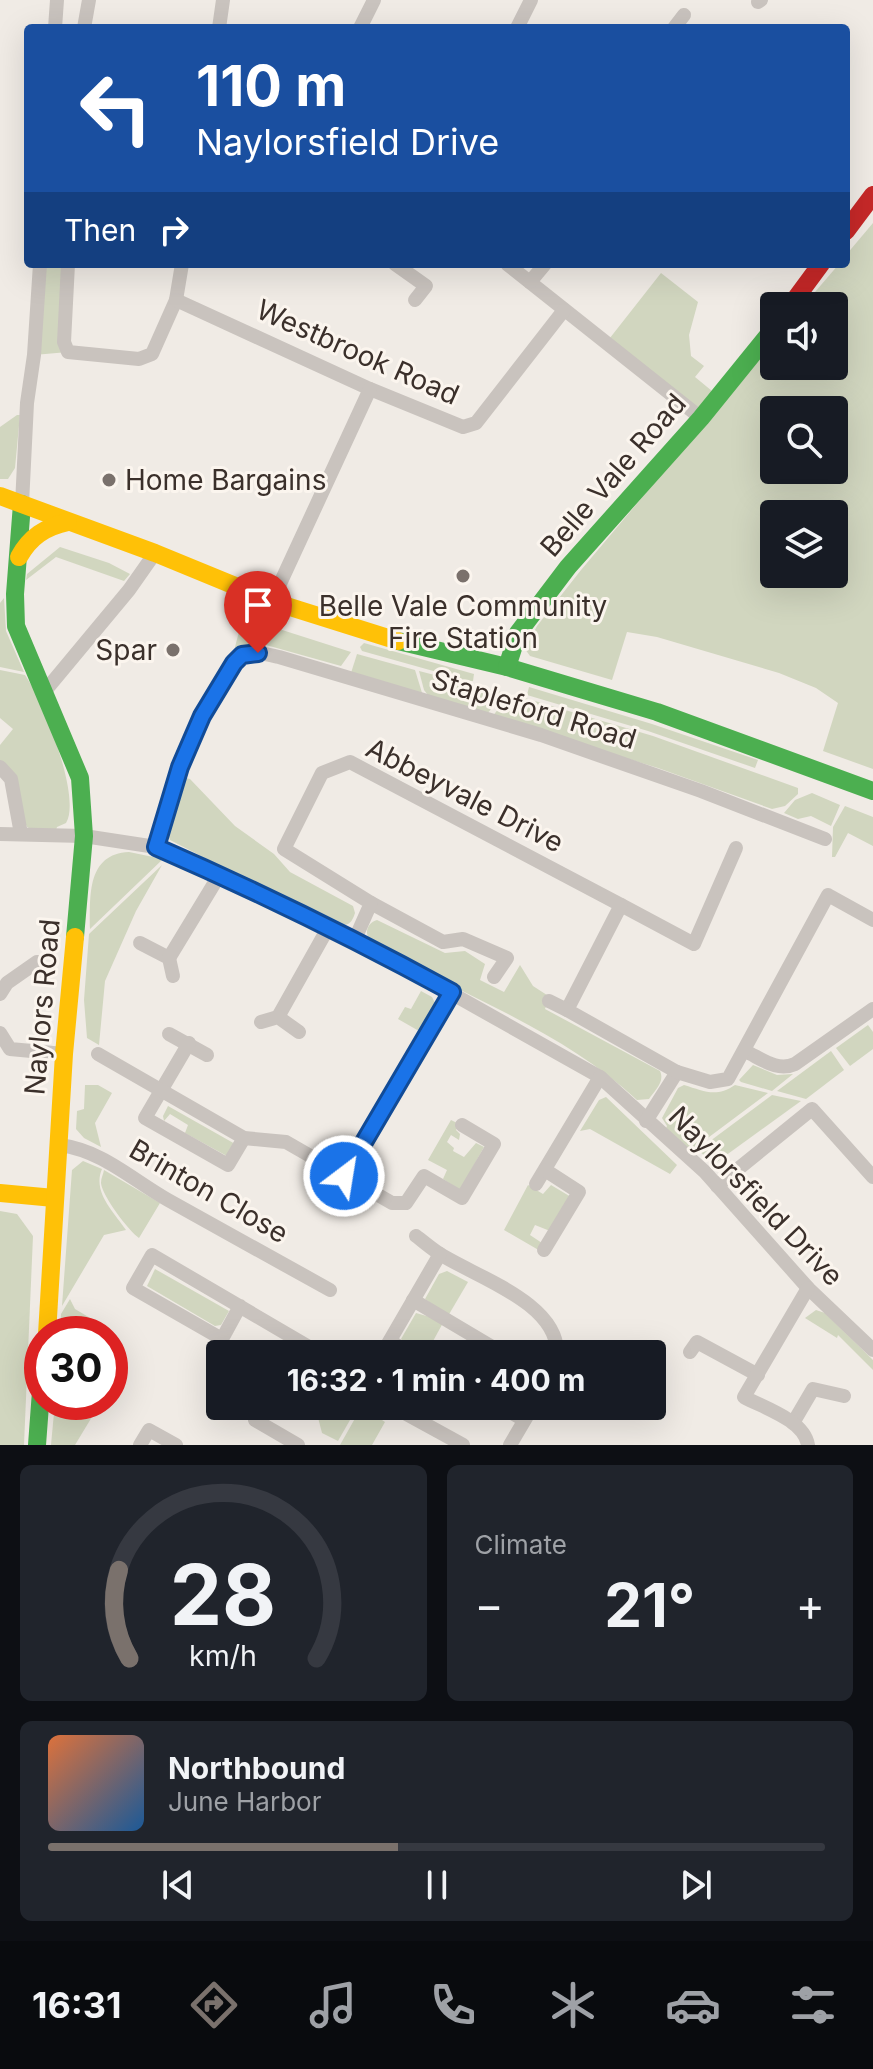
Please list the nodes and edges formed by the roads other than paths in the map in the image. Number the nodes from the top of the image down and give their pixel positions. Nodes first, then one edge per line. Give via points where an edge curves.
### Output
1 (57, 0) edge
2 (89, 0) edge
3 (223, 0) edge
4 (374, 0) edge
5 (531, 0) edge
6 (684, 15) dead end
7 (55, 24) edge
8 (85, 24) edge
9 (220, 24) edge
10 (362, 24) edge
11 (519, 24) edge
12 (677, 24) edge
13 (873, 195) edge
14 (850, 226) edge
15 (40, 268) edge
16 (68, 268) edge
17 (181, 268) edge
18 (401, 268) edge
19 (512, 268) edge
20 (542, 268) edge
21 (818, 268) edge
22 (530, 282) junction
23 (800, 292) edge
24 (176, 300) junction
25 (415, 300) dead end
26 (564, 310) junction
27 (760, 345) edge
28 (370, 389) junction
29 (701, 418) junction
30 (0, 496) edge
31 (22, 504) junction
32 (68, 522) junction
33 (155, 553) junction
34 (18, 559) junction
35 (272, 601) junction
36 (507, 667) junction
37 (45, 691) junction
38 (0, 767) edge
39 (873, 791) edge
40 (0, 834) edge
41 (21, 834) junction
42 (84, 836) junction
43 (825, 839) dead end
44 (156, 847) junction
45 (736, 848) dead end
46 (220, 874) junction
47 (371, 903) junction
48 (621, 905) junction
49 (873, 920) edge
50 (328, 928) junction
51 (355, 939) junction
52 (140, 943) dead end
53 (169, 958) junction
54 (37, 962) dead end
55 (173, 976) dead end
56 (494, 977) dead end
57 (452, 992) junction
58 (0, 994) edge
59 (549, 1001) dead end
60 (873, 1009) edge
61 (567, 1010) junction
62 (278, 1017) junction
63 (261, 1022) dead end
64 (299, 1032) dead end
65 (0, 1033) edge
66 (169, 1034) dead end
67 (189, 1043) junction
68 (745, 1051) junction
69 (64, 1054) junction
70 (98, 1054) dead end
71 (5, 1055) edge
72 (207, 1055) dead end
73 (677, 1072) junction
74 (600, 1077) junction
75 (162, 1090) junction
76 (646, 1121) junction
77 (462, 1125) dead end
78 (244, 1138) junction
79 (60, 1145) junction
80 (545, 1170) junction
81 (344, 1176) junction
82 (873, 1177) edge
83 (536, 1184) dead end
84 (717, 1186) junction
85 (0, 1193) edge
86 (54, 1198) junction
87 (416, 1236) dead end
88 (544, 1250) dead end
89 (440, 1254) junction
90 (808, 1288) junction
91 (330, 1290) dead end
92 (413, 1300) junction
93 (240, 1306) junction
94 (48, 1316) edge
95 (287, 1340) edge
96 (390, 1340) edge
97 (480, 1340) edge
98 (554, 1340) edge
99 (692, 1343) dead end
100 (873, 1350) edge
101 (758, 1375) junction
102 (844, 1396) dead end
103 (39, 1420) edge
104 (255, 1420) edge
105 (417, 1420) edge
106 (524, 1420) edge
107 (793, 1423) junction
108 (37, 1445) edge
109 (140, 1445) edge
110 (176, 1445) edge
111 (298, 1445) edge
112 (463, 1445) edge
113 (510, 1445) edge
114 (808, 1445) edge

1 - 7 street
2 - 8 street
3 - 9 street
4 - 10 street
5 - 11 street
6 - 12 street
13 - 14 main road
15 - 31 street
16 - 24 street via 68,352 139,359 152,354
17 - 24 street
18 - 25 street via 426,286
19 - 22 street
20 - 22 street
21 - 23 main road
22 - 26 street
24 - 28 street, Westbrook Road
26 - 28 street, Westbrook Road via 476,423 463,427
26 - 29 street
27 - 29 main road, Belle Vale Road
28 - 35 street
29 - 36 main road, Belle Vale Road via 568,567 518,633
30 - 31 main road
31 - 32 main road
31 - 34 main road, Naylors Road
32 - 33 main road
32 - 34 main road via 34,535
33 - 35 main road
33 - 37 street
34 - 37 main road, Naylors Road via 16,626
35 - 36 main road via 416,646
36 - 39 main road via 657,712
37 - 42 main road, Naylors Road via 80,778
38 - 41 street via 11,779
40 - 41 street, Naylorsfield Drive
41 - 42 street, Naylorsfield Drive
42 - 44 street, Naylorsfield Drive
42 - 69 main road, Naylors Road
43 - 44 street, Stapleford Road via 541,735 258,653 242,655 234,663 202,716
44 - 46 street, Naylorsfield Drive
45 - 48 street, Abbeyvale Drive via 694,944
46 - 50 street, Naylorsfield Drive
46 - 53 street
47 - 48 street, Abbeyvale Drive via 284,849 322,773 350,762
47 - 51 street
47 - 56 street, Abbeyvale Drive via 443,942 463,939 507,958
48 - 61 street
49 - 68 street via 828,895
50 - 51 street, Naylorsfield Drive
50 - 62 street
51 - 57 street, Naylorsfield Drive
52 - 53 street
53 - 55 street
54 - 58 street
57 - 74 street, Naylorsfield Drive
57 - 81 street
59 - 61 street
60 - 68 street via 785,1068
61 - 73 street
62 - 63 street
62 - 64 street
65 - 71 street
66 - 67 street
67 - 72 street
67 - 75 street
68 - 73 street via 728,1079 710,1082
69 - 71 street
69 - 79 main road, Naylors Road
70 - 75 street
73 - 76 street
74 - 76 street, Naylorsfield Drive
74 - 80 street
75 - 78 street
75 - 78 street via 145,1118 228,1165
76 - 84 street, Naylorsfield Drive
77 - 81 street via 494,1144 462,1198 424,1176 406,1203 392,1203
78 - 81 street via 286,1142
79 - 86 main road, Naylors Road
79 - 91 street, Brinton Close via 107,1161
80 - 83 street
80 - 88 street via 579,1192
82 - 84 street via 812,1109
84 - 90 street, Naylorsfield Drive
85 - 86 main road
86 - 94 main road, Naylors Road
87 - 89 street
89 - 92 street
89 - 98 street via 534,1307
90 - 100 street, Naylorsfield Drive
90 - 101 street
92 - 96 street
92 - 97 street
93 - 93 street via 222,1339 133,1288 152,1255
93 - 95 street
99 - 101 street
101 - 107 street via 744,1397
102 - 107 street via 808,1386
103 - 108 main road
104 - 111 street
105 - 112 street
106 - 113 street
107 - 114 street
109 - 110 street via 149,1430

